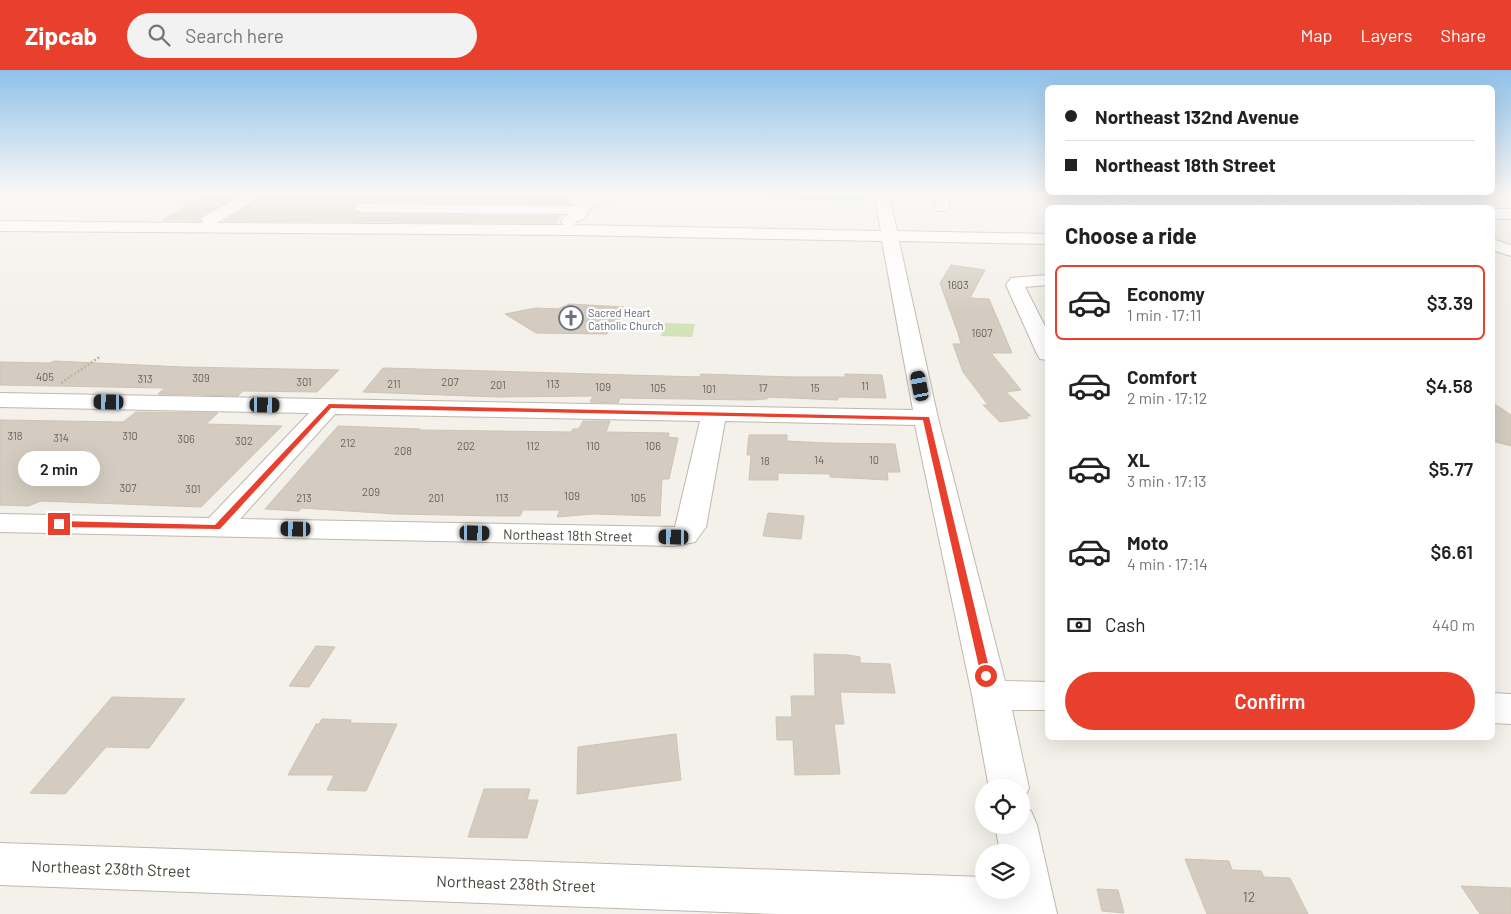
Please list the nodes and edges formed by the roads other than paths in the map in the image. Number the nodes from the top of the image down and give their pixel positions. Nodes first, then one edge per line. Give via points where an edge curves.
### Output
1 (809, 232) edge
2 (890, 232) edge
3 (891, 237) junction
4 (1045, 239) edge
5 (1495, 244) edge
6 (1495, 245) edge
7 (1511, 245) edge
8 (1511, 251) edge
9 (1045, 280) edge
10 (1045, 348) edge
11 (0, 400) edge
12 (329, 406) junction
13 (714, 414) junction
14 (926, 418) junction
15 (0, 523) edge
16 (217, 527) junction
17 (990, 695) junction
18 (1045, 696) edge
19 (1495, 708) edge
20 (1511, 709) edge
21 (1007, 779) edge
22 (1018, 834) edge
23 (0, 864) edge
24 (1033, 908) edge

1 - 3 street
2 - 3 street
3 - 4 street
3 - 14 street
5 - 7 street
6 - 8 street
9 - 10 street via 1017,282 1015,289
11 - 12 street
12 - 13 street
12 - 16 street
13 - 14 street
13 - 16 street, Northeast 18th Street via 692,527 686,535
14 - 17 street
15 - 16 street, Northeast 18th Street
17 - 18 street
17 - 21 street
19 - 20 street
22 - 24 street
23 - 24 street, Northeast 238th Street

